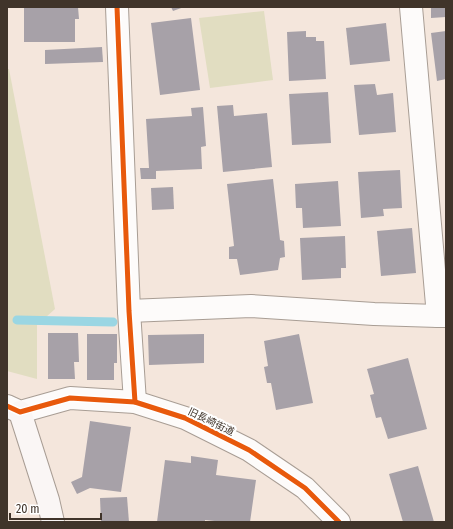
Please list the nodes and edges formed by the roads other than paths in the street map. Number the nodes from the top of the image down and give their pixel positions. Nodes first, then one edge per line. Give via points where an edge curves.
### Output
1 (117, 7) edge
2 (411, 7) edge
3 (129, 311) junction
4 (442, 316) edge
5 (135, 402) junction
6 (14, 409) edge
7 (53, 522) edge
8 (339, 522) edge

1 - 3 street
2 - 4 street
3 - 4 street via 251,306
3 - 5 street
5 - 6 street, 旧長崎街道 via 70,398
5 - 8 street, 旧長崎街道 via 185,418 248,450 305,488
6 - 7 street via 48,500

